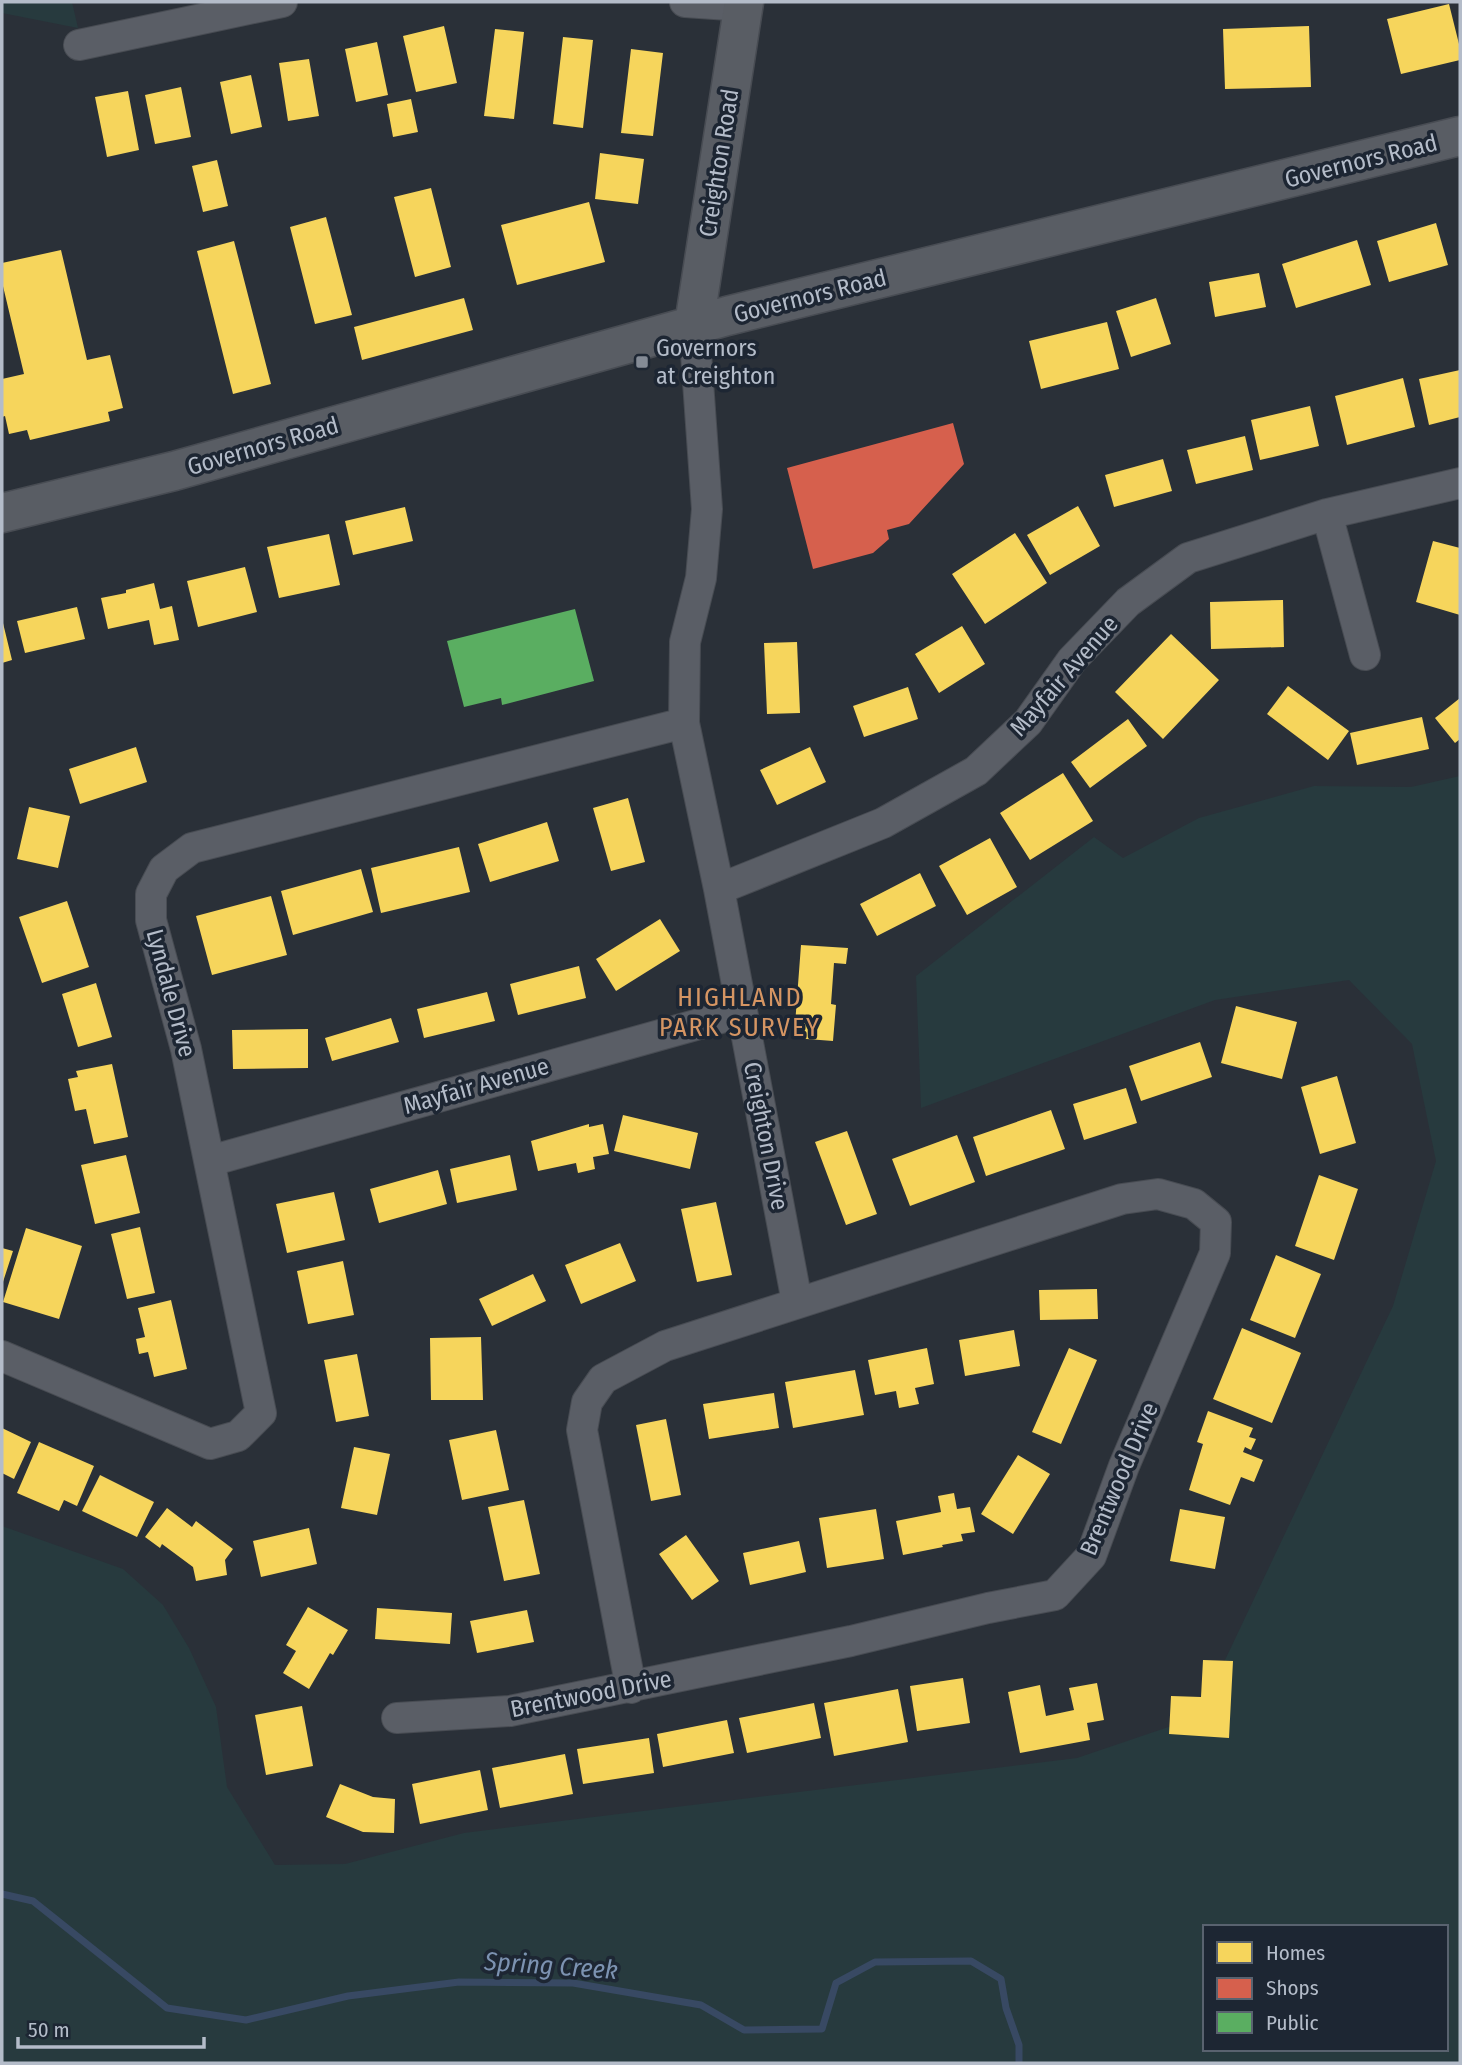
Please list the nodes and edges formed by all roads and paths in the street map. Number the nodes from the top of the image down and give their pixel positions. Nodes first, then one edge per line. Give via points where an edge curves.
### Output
1 (282, 2) edge
2 (685, 2) edge
3 (744, 4) edge
4 (79, 45) dead end
5 (1460, 136) edge
6 (694, 324) junction
7 (1460, 483) edge
8 (2, 513) edge
9 (1327, 514) junction
10 (1365, 655) dead end
11 (684, 723) junction
12 (719, 889) junction
13 (742, 1012) junction
14 (210, 1161) junction
15 (796, 1301) junction
16 (2, 1356) edge
17 (631, 1688) junction
18 (397, 1718) dead end

1 - 4 street
2 - 3 street
3 - 6 main road, Creighton Road
5 - 6 main road, Governors Road
6 - 8 main road, Governors Road via 174,471
6 - 11 street, Creighton Drive via 706,509 701,578 685,642
7 - 9 street, Mayfair Avenue
9 - 10 street
9 - 12 street, Mayfair Avenue via 1188,558 1128,602 1072,660 1028,722 976,771 883,823
11 - 12 street, Creighton Drive
11 - 14 street, Lyndale Drive via 192,848 164,869 151,894 151,920
12 - 13 street, Creighton Drive
13 - 14 street, Mayfair Avenue
13 - 15 street, Creighton Drive
14 - 16 street, Lyndale Drive via 261,1413 238,1436 210,1444
15 - 17 street via 665,1346 603,1379 587,1402 582,1430
15 - 17 street, Brentwood Drive via 1122,1199 1158,1194 1194,1204 1216,1222 1215,1253 1091,1556 1055,1595
17 - 18 street, Brentwood Drive via 510,1711

